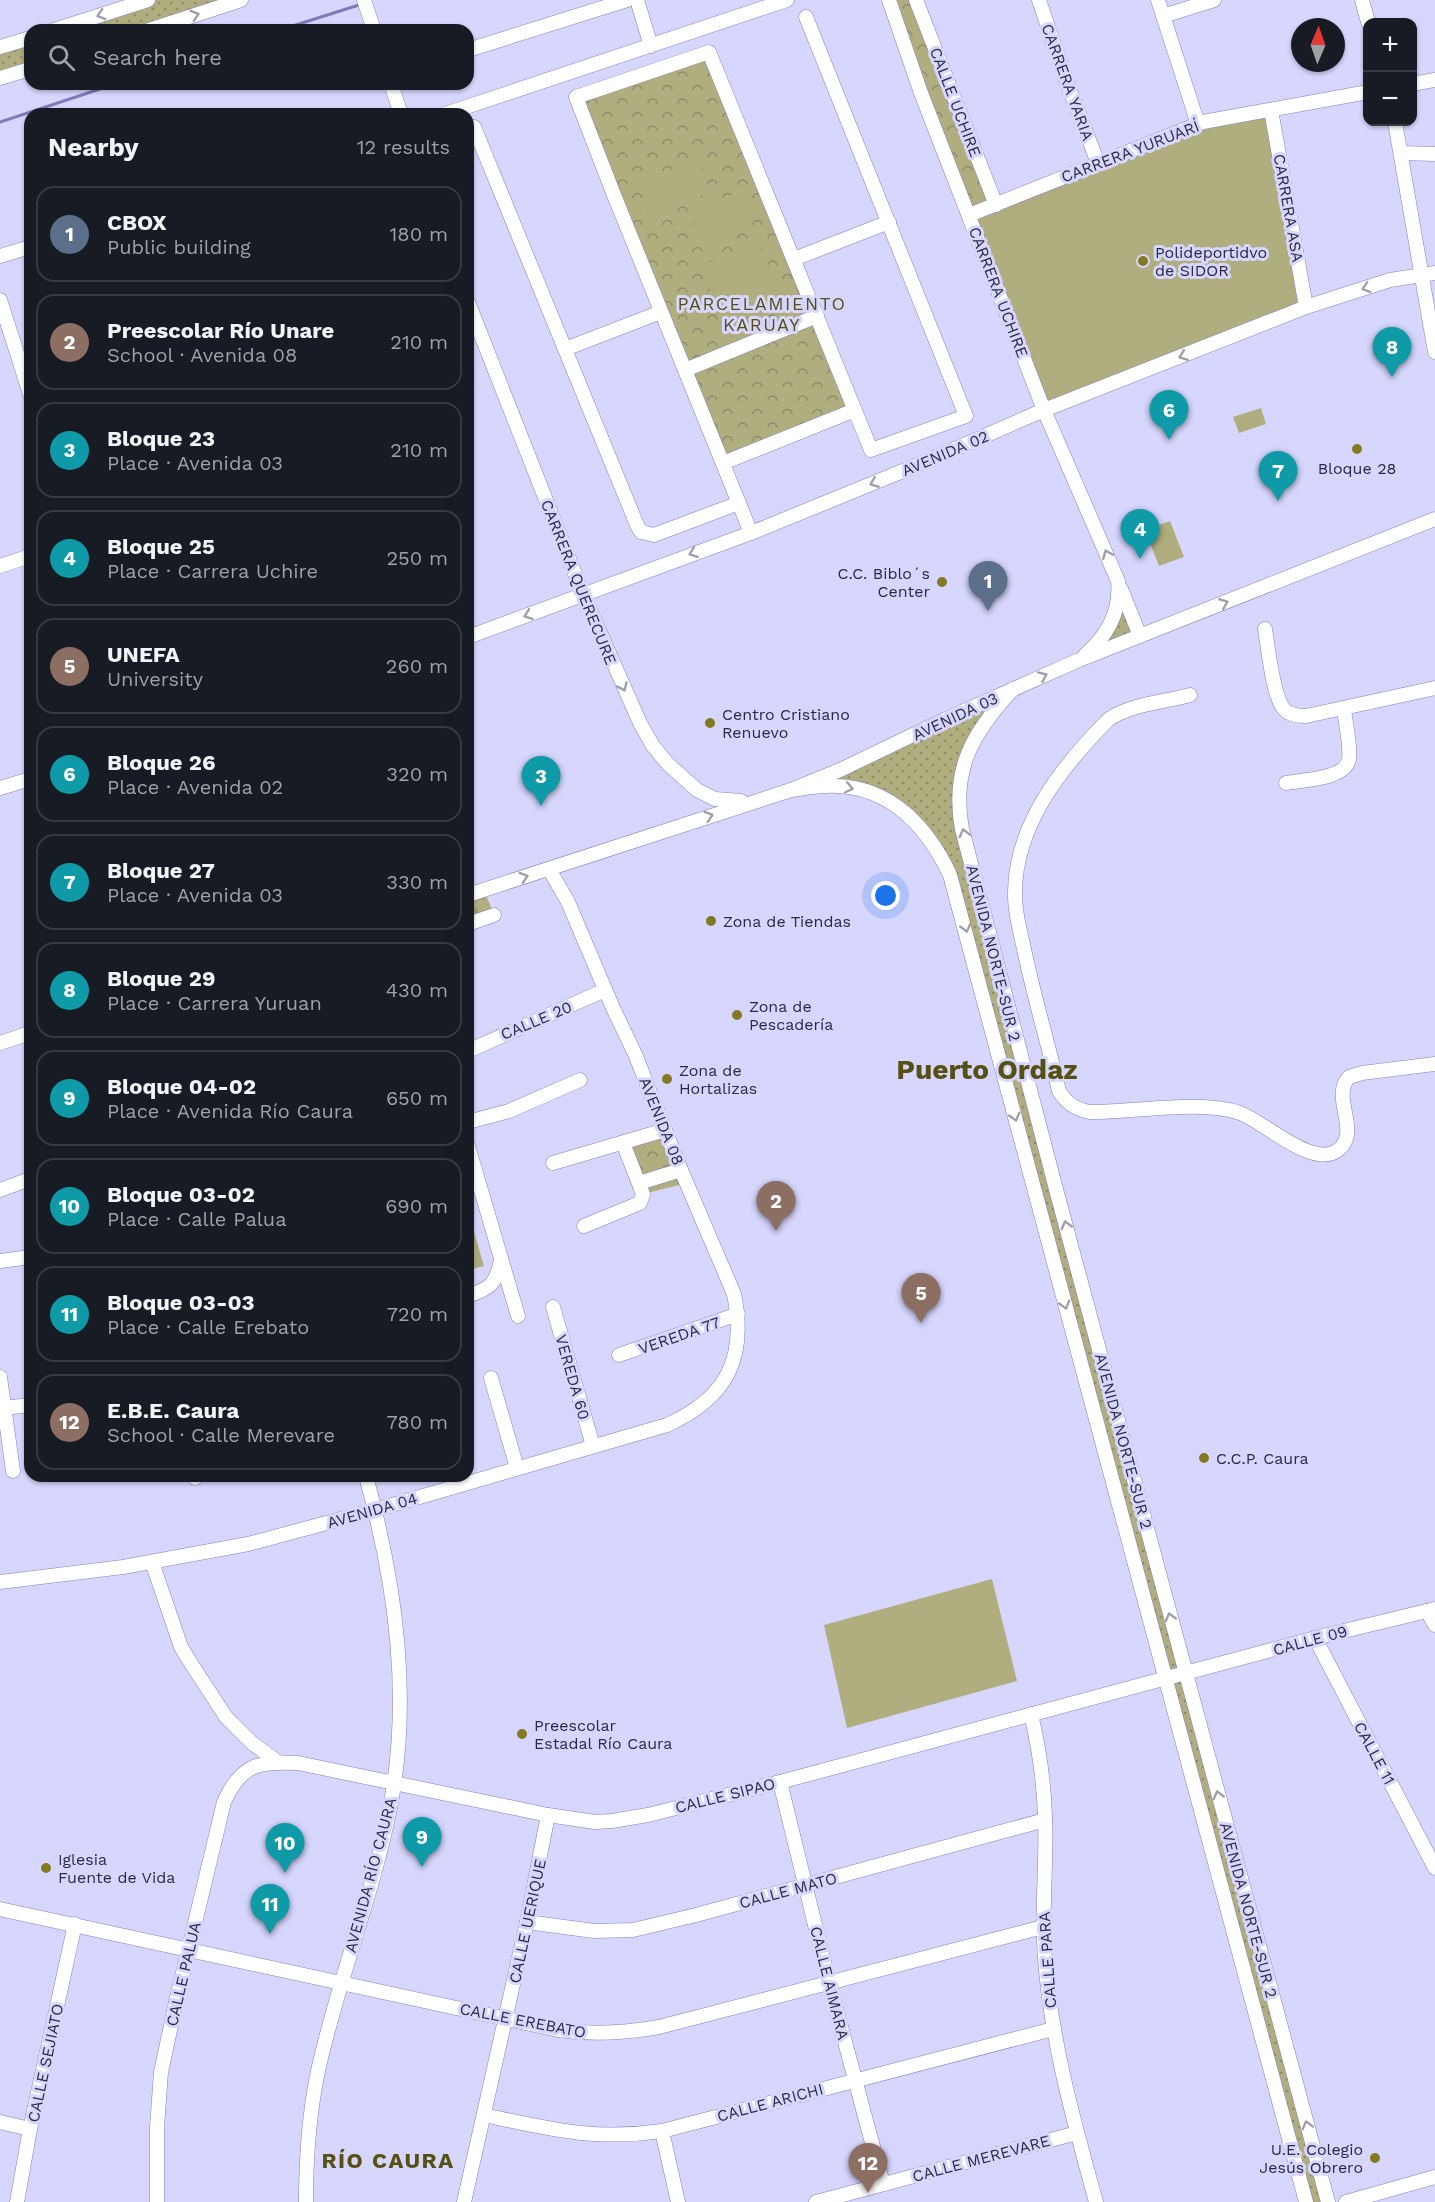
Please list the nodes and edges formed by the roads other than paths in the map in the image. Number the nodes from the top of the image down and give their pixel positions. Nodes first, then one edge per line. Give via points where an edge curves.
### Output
1 (148, 0) edge
2 (241, 0) edge
3 (364, 0) edge
4 (627, 0) edge
5 (638, 0) edge
6 (787, 0) edge
7 (890, 0) edge
8 (916, 0) edge
9 (1039, 0) edge
10 (1158, 0) edge
11 (1214, 0) edge
12 (1362, 0) edge
13 (806, 16) dead end
14 (1163, 16) junction
15 (1367, 18) edge
16 (372, 23) edge
17 (73, 24) edge
18 (167, 24) edge
19 (24, 40) edge
20 (651, 46) junction
21 (0, 47) edge
22 (474, 48) edge
23 (24, 71) edge
24 (0, 78) edge
25 (1435, 80) edge
26 (1417, 83) edge
27 (393, 90) edge
28 (1363, 93) edge
29 (399, 108) edge
30 (463, 108) edge
31 (1271, 110) junction
32 (1198, 124) junction
33 (474, 126) dead end
34 (1396, 126) edge
35 (1401, 153) junction
36 (1435, 154) edge
37 (1098, 163) junction
38 (996, 204) junction
39 (969, 215) junction
40 (889, 222) junction
41 (24, 249) edge
42 (0, 256) edge
43 (794, 260) junction
44 (1429, 273) edge
45 (0, 300) edge
46 (1306, 308) junction
47 (661, 312) junction
48 (817, 316) junction
49 (474, 317) edge
50 (565, 349) junction
51 (1435, 352) edge
52 (685, 370) junction
53 (24, 375) edge
54 (855, 410) junction
55 (1044, 410) junction
56 (723, 463) junction
57 (739, 503) junction
58 (1435, 519) edge
59 (751, 532) junction
60 (24, 558) edge
61 (0, 566) edge
62 (1118, 581) junction
63 (583, 594) junction
64 (1265, 629) dead end
65 (474, 635) edge
66 (1140, 636) junction
67 (1079, 660) junction
68 (1435, 688) edge
69 (1013, 690) junction
70 (1190, 696) dead end
71 (1344, 708) junction
72 (24, 781) edge
73 (1286, 783) dead end
74 (0, 788) edge
75 (791, 790) junction
76 (752, 801) junction
77 (549, 868) junction
78 (474, 894) edge
79 (494, 915) dead end
80 (474, 922) edge
81 (605, 990) junction
82 (24, 1035) edge
83 (0, 1043) edge
84 (474, 1048) edge
85 (1435, 1064) edge
86 (580, 1080) dead end
87 (474, 1120) edge
88 (665, 1130) junction
89 (623, 1143) junction
90 (553, 1163) dead end
91 (474, 1167) edge
92 (681, 1170) junction
93 (24, 1181) edge
94 (641, 1188) junction
95 (0, 1190) edge
96 (584, 1226) dead end
97 (24, 1258) edge
98 (501, 1260) junction
99 (0, 1261) edge
100 (474, 1294) edge
101 (553, 1307) dead end
102 (738, 1314) junction
103 (518, 1316) dead end
104 (620, 1355) dead end
105 (0, 1377) edge
106 (490, 1378) dead end
107 (724, 1381) joint
108 (24, 1406) edge
109 (4, 1408) junction
110 (593, 1446) junction
111 (517, 1468) junction
112 (13, 1472) dead end
113 (474, 1481) edge
114 (368, 1482) edge
115 (470, 1482) edge
116 (375, 1510) junction
117 (152, 1562) junction
118 (0, 1582) edge
119 (1431, 1610) edge
120 (1435, 1625) edge
121 (1314, 1638) junction
122 (1185, 1673) junction
123 (1167, 1678) junction
124 (1031, 1714) junction
125 (278, 1762) junction
126 (259, 1764) joint
127 (780, 1782) junction
128 (394, 1783) junction
129 (548, 1815) junction
130 (1046, 1820) junction
131 (1435, 1868) edge
132 (805, 1884) junction
133 (0, 1909) edge
134 (527, 1922) junction
135 (75, 1924) junction
136 (1043, 1927) junction
137 (188, 1950) junction
138 (829, 1982) junction
139 (341, 1983) junction
140 (506, 2018) junction
141 (1053, 2029) junction
142 (855, 2080) junction
143 (484, 2115) junction
144 (0, 2122) edge
145 (30, 2129) junction
146 (662, 2131) junction
147 (1077, 2133) junction
148 (1435, 2177) edge
149 (883, 2184) junction
150 (17, 2202) edge
151 (157, 2202) edge
152 (306, 2202) edge
153 (464, 2202) edge
154 (678, 2202) edge
155 (816, 2202) edge
156 (1096, 2202) edge
157 (1306, 2202) edge
158 (1328, 2202) edge
159 (1346, 2202) edge

1 -> 17 street
18 -> 2 street
3 - 16 street
4 - 22 street
5 - 20 street
6 - 20 street
7 - 39 street, CARRERA UCHIRE
8 - 38 street, CALLE UCHIRE
9 - 37 street, CARRERA YARIA
10 - 14 street
11 - 14 street
12 - 15 street
13 - 40 street
14 - 32 street
19 - 21 street
20 - 30 street
23 - 24 street
25 - 26 street
27 - 29 street
28 - 31 street, CARRERA YURUARÍ
31 - 32 street, CARRERA YURUARÍ
31 - 46 street, CARRERA ASA
32 - 37 street, CARRERA YURUARÍ
33 - 50 street
34 - 35 street
35 - 36 street
35 - 44 street
37 - 38 street, CARRERA YURUARÍ
38 - 39 street, CARRERA YURUARÍ
39 - 55 street, CARRERA UCHIRE
40 - 43 street
40 - 54 street via 966,416 872,450
41 - 42 street
43 - 47 street via 709,52 576,97
43 - 48 street
44 -> 46 street, AVENIDA 02 via 1390,280
44 - 51 street
45 - 53 street
46 -> 55 street, AVENIDA 02
47 - 50 street
47 - 52 street
48 - 52 street
48 - 54 street
49 - 63 street, CARRERA QUERECURE
50 - 57 street via 641,532 654,534
52 - 56 street
54 - 56 street
55 -> 59 street, AVENIDA 02
62 -> 55 street, CARRERA UCHIRE
56 - 57 street
57 - 59 street
66 -> 58 street, AVENIDA 03
59 -> 63 street, AVENIDA 02
60 - 61 street
62 - 66 street, CARRERA UCHIRE
62 - 67 street, CARRERA UCHIRE via 1114,618 1097,644
63 -> 65 street, AVENIDA 02
63 -> 76 street, CARRERA QUERECURE via 653,746 697,790 729,802
64 - 71 street via 1282,707 1300,716
66 - 67 street, AVENIDA 03
69 -> 67 street, AVENIDA 03
68 - 71 street
69 - 75 street, AVENIDA 03
122 -> 69 street, AVENIDA NORTE-SUR 2 via 959,812 963,768 974,738
70 - 85 street via 1108,719 1060,776 1030,823 1017,871 1016,907 1059,1091 1074,1107 1089,1112 1204,1107 1228,1110 1258,1122 1303,1151 1327,1154 1338,1150 1347,1137 1342,1089 1349,1077
71 - 73 street via 1349,755 1346,767 1328,776
72 - 74 street
75 - 76 street, AVENIDA 03
75 -> 123 street, AVENIDA NORTE-SUR 2 via 839,786 883,798 922,827 950,875
77 -> 76 street, AVENIDA 03
78 -> 77 street, AVENIDA 03
77 - 81 street, AVENIDA 08 via 568,902
79 - 80 street
81 - 84 street, CALLE 20
81 - 88 street, AVENIDA 08
82 - 83 street
86 - 87 street via 509,1111
88 - 89 street
88 - 92 street, AVENIDA 08
89 - 90 street
89 - 94 street
91 - 98 street
92 - 94 street
92 - 102 street, AVENIDA 08 via 730,1284
93 - 95 street
94 - 96 street via 637,1206
97 - 99 street
98 - 100 street via 498,1274 486,1290
98 - 103 street
101 - 110 street, VEREDA 60
102 - 104 street, VEREDA 77
102 - 107 street, AVENIDA 08 via 737,1350
105 - 109 street
106 - 111 street
107 - 110 street, AVENIDA 04 via 686,1416
108 - 109 street
109 - 112 street
110 - 111 street, AVENIDA 04
111 - 113 street, AVENIDA 04
114 - 116 street, AVENIDA RÍO CAURA
115 - 116 street, AVENIDA 04
116 - 117 street, AVENIDA 04 via 248,1544
116 - 128 street, AVENIDA RÍO CAURA via 398,1631
117 - 118 street, AVENIDA 04
117 - 125 street via 181,1647 192,1665 226,1717
119 - 120 street
119 - 121 street, CALLE 09
121 - 122 street, CALLE 09
121 - 131 street, CALLE 11
122 - 123 street, CALLE SIPAO
158 -> 122 street, AVENIDA NORTE-SUR 2
123 - 124 street, CALLE SIPAO
123 - 157 street, AVENIDA NORTE-SUR 2
124 - 127 street, CALLE SIPAO
124 - 130 street, CALLE PARA
125 - 126 street, CALLE SIPAO
125 - 128 street, CALLE SIPAO
126 - 137 street, CALLE PALUA via 232,1784 224,1802
127 - 129 street, CALLE SIPAO via 612,1821
127 - 132 street, CALLE AIMARA
128 - 129 street, CALLE SIPAO
128 - 139 street, AVENIDA RÍO CAURA via 379,1854
129 - 134 street, CALLE UERIQUE
130 - 132 street, CALLE MATO
130 - 136 street, CALLE PARA
132 - 134 street, CALLE MATO via 633,1930 594,1932
132 - 138 street, CALLE AIMARA
133 - 135 street, CALLE EREBATO
134 - 140 street, CALLE UERIQUE
135 - 137 street, CALLE EREBATO
135 - 145 street, CALLE SEJIATO
136 - 138 street, CALLE EREBATO
136 - 141 street, CALLE PARA
137 - 139 street, CALLE EREBATO
137 - 151 street, CALLE PALUA via 161,2072 156,2127
138 - 140 street, CALLE EREBATO via 659,2027 620,2033 585,2034
138 - 142 street, CALLE AIMARA
139 - 140 street, CALLE EREBATO
139 - 152 street, AVENIDA RÍO CAURA via 312,2105
140 - 143 street, CALLE UERIQUE
141 - 142 street, CALLE ARICHI
141 - 147 street, CALLE PARA
142 - 146 street, CALLE ARICHI
142 - 149 street, CALLE AIMARA
143 - 146 street, CALLE ARICHI via 589,2135
143 - 153 street, CALLE UERIQUE
144 - 145 street
145 - 150 street, CALLE SEJIATO
146 - 154 street
147 - 149 street, CALLE MEREVARE
147 - 156 street, CALLE PARA
148 - 159 street
149 - 155 street, CALLE MEREVARE

